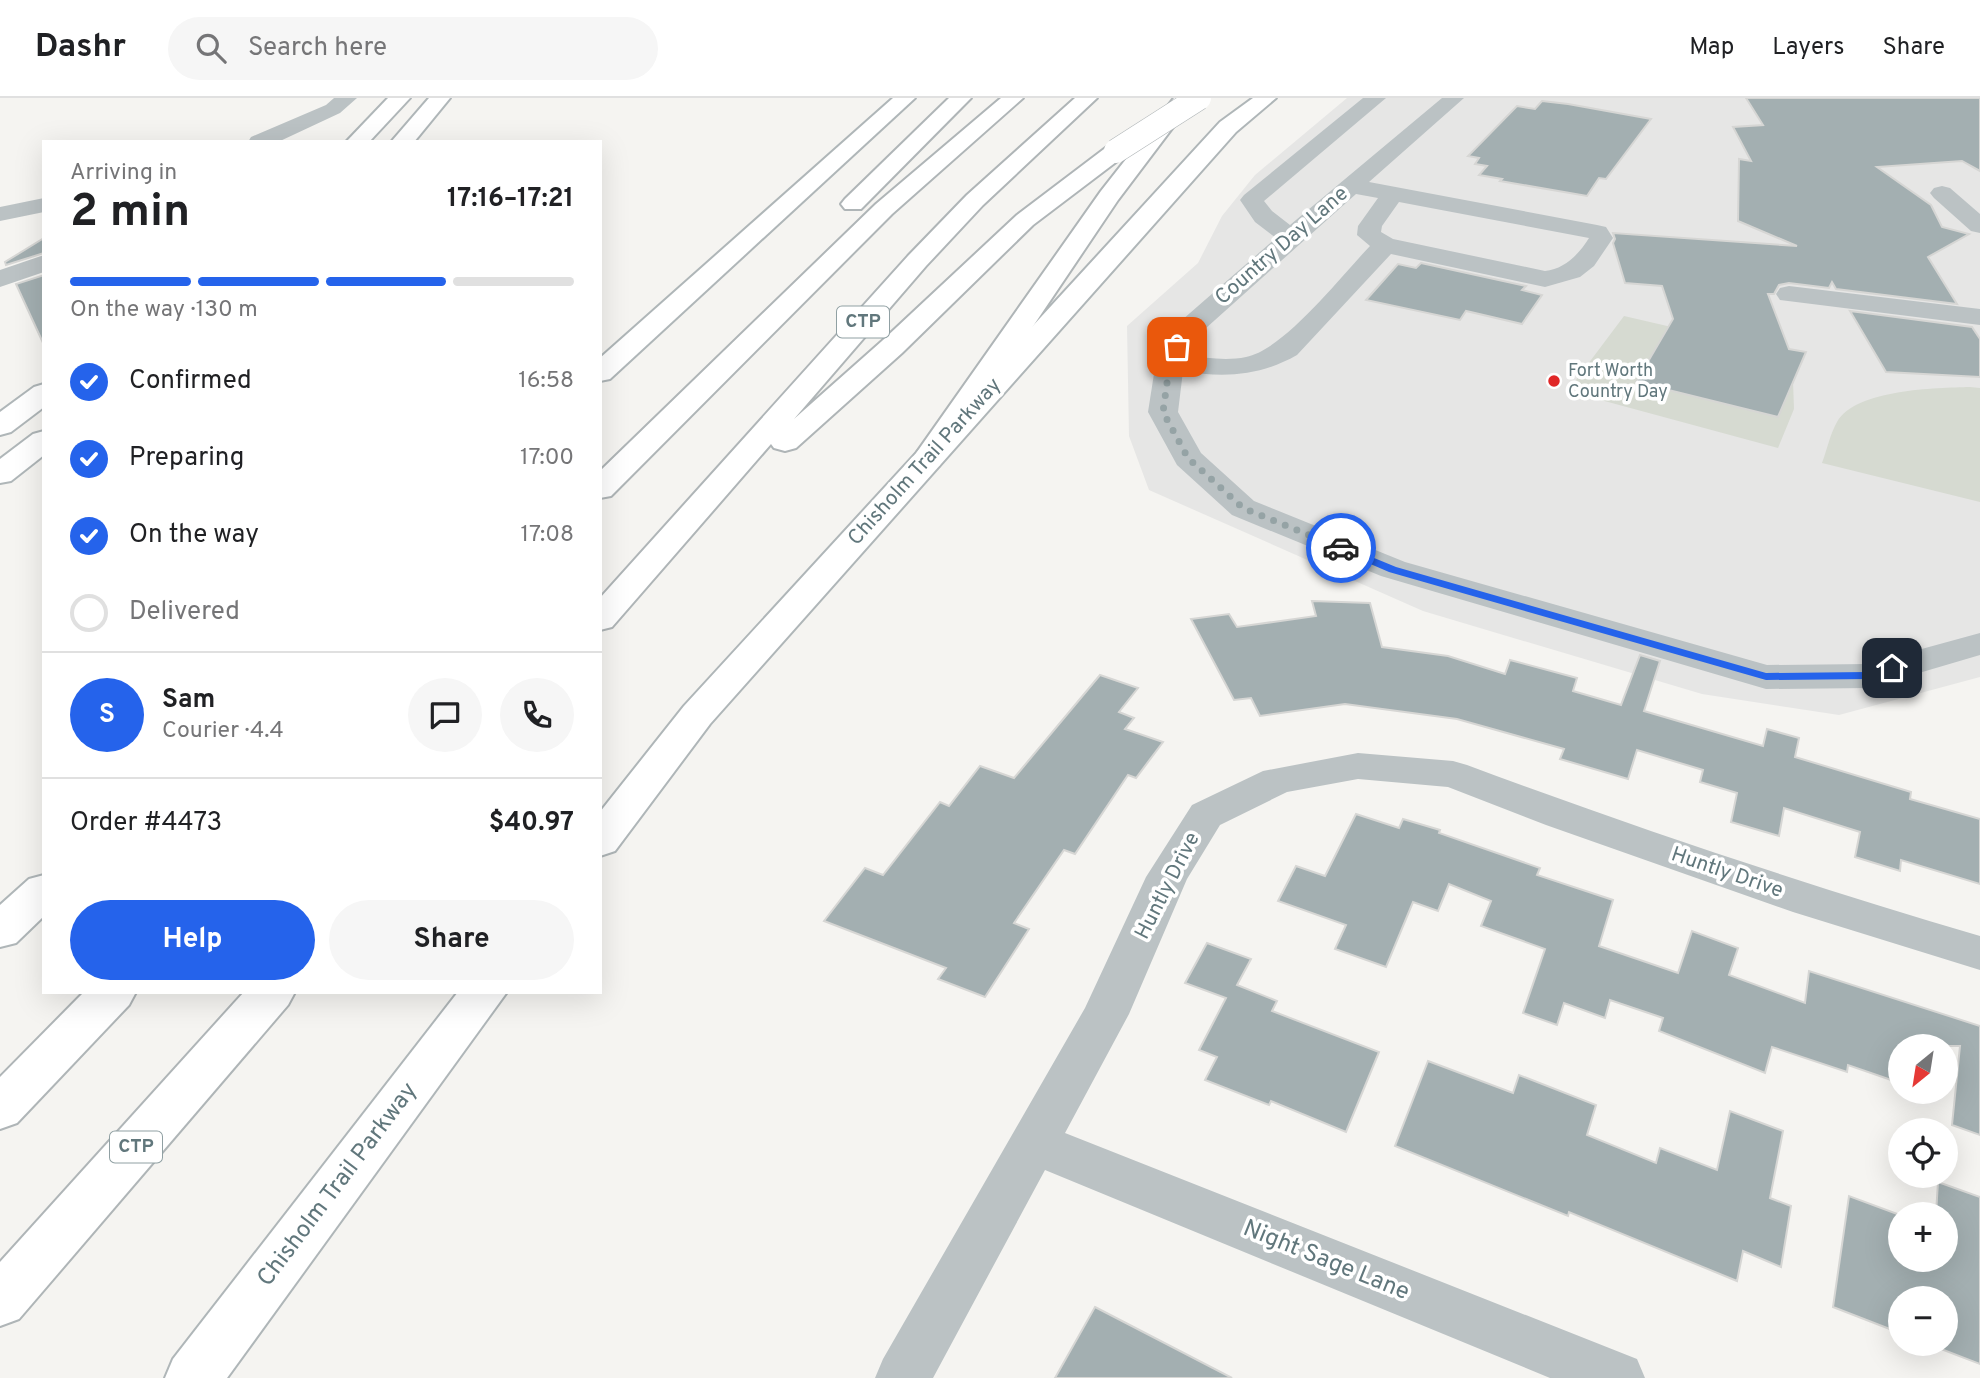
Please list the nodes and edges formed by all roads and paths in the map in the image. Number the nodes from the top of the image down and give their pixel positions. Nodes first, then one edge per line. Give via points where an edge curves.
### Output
1 (346, 98) edge
2 (400, 98) edge
3 (440, 98) edge
4 (905, 98) edge
5 (961, 98) edge
6 (1013, 98) edge
7 (1087, 98) edge
8 (1185, 98) edge
9 (1199, 98) edge
10 (1266, 98) edge
11 (1376, 98) edge
12 (1454, 98) edge
13 (263, 140) edge
14 (359, 140) edge
15 (404, 140) edge
16 (1942, 193) dead end
17 (1340, 195) junction
18 (1386, 202) junction
19 (42, 205) edge
20 (0, 214) edge
21 (1265, 219) junction
22 (1980, 226) edge
23 (1290, 237) junction
24 (1385, 245) junction
25 (42, 263) edge
26 (0, 279) edge
27 (1789, 295) dead end
28 (1980, 317) edge
29 (1170, 361) junction
30 (602, 371) edge
31 (42, 394) edge
32 (0, 426) edge
33 (42, 442) edge
34 (928, 459) junction
35 (0, 474) edge
36 (602, 487) edge
37 (602, 487) edge
38 (653, 560) junction
39 (602, 618) edge
40 (1980, 644) edge
41 (602, 838) edge
42 (42, 893) edge
43 (0, 931) edge
44 (1980, 953) edge
45 (111, 994) edge
46 (270, 994) edge
47 (482, 994) edge
48 (0, 1109) edge
49 (1036, 1144) junction
50 (0, 1301) edge
51 (193, 1378) edge
52 (903, 1378) edge
53 (1617, 1378) edge

1 - 13 street via 333,109
2 - 14 main road
3 - 15 main road
4 - 30 main road
5 - 36 main road via 841,216 691,376
6 - 37 main road via 884,209
7 - 38 main road, CTP via 975,200 917,261
8 - 34 main road via 1109,196
9 - 38 main road, bridge via 1116,151 1018,227
10 - 34 main road, Chisholm Trail Parkway via 1228,127
11 - 21 street via 1252,200
12 - 17 street, Country Day Lane
16 - 22 street
17 - 18 street
17 - 21 street via 1302,217
17 - 23 street, Country Day Lane
18 - 24 street via 1369,235
18 - 24 street via 1597,232 1601,237 1592,253 1565,276 1545,279
19 - 20 street
21 - 23 street
23 - 29 street, Country Day Lane via 1184,333
24 - 29 street via 1287,349 1269,361 1240,369
25 - 26 street
27 - 28 street
29 - 40 street, Country Day Lane via 1163,412 1188,458 1243,508 1393,569 1766,677 1868,676
31 - 32 main road
33 - 35 main road
34 - 41 main road, Chisholm Trail Parkway via 697,715
38 - 39 main road, CTP
42 - 43 main road
44 - 49 street, Huntly Drive via 1808,901 1453,774 1358,766 1277,780 1206,815 1167,877 1106,1014
45 - 48 main road
46 - 50 main road, CTP
47 - 51 main road, Chisholm Trail Parkway
49 - 52 street, Huntly Drive
49 - 53 street, Night Sage Lane

